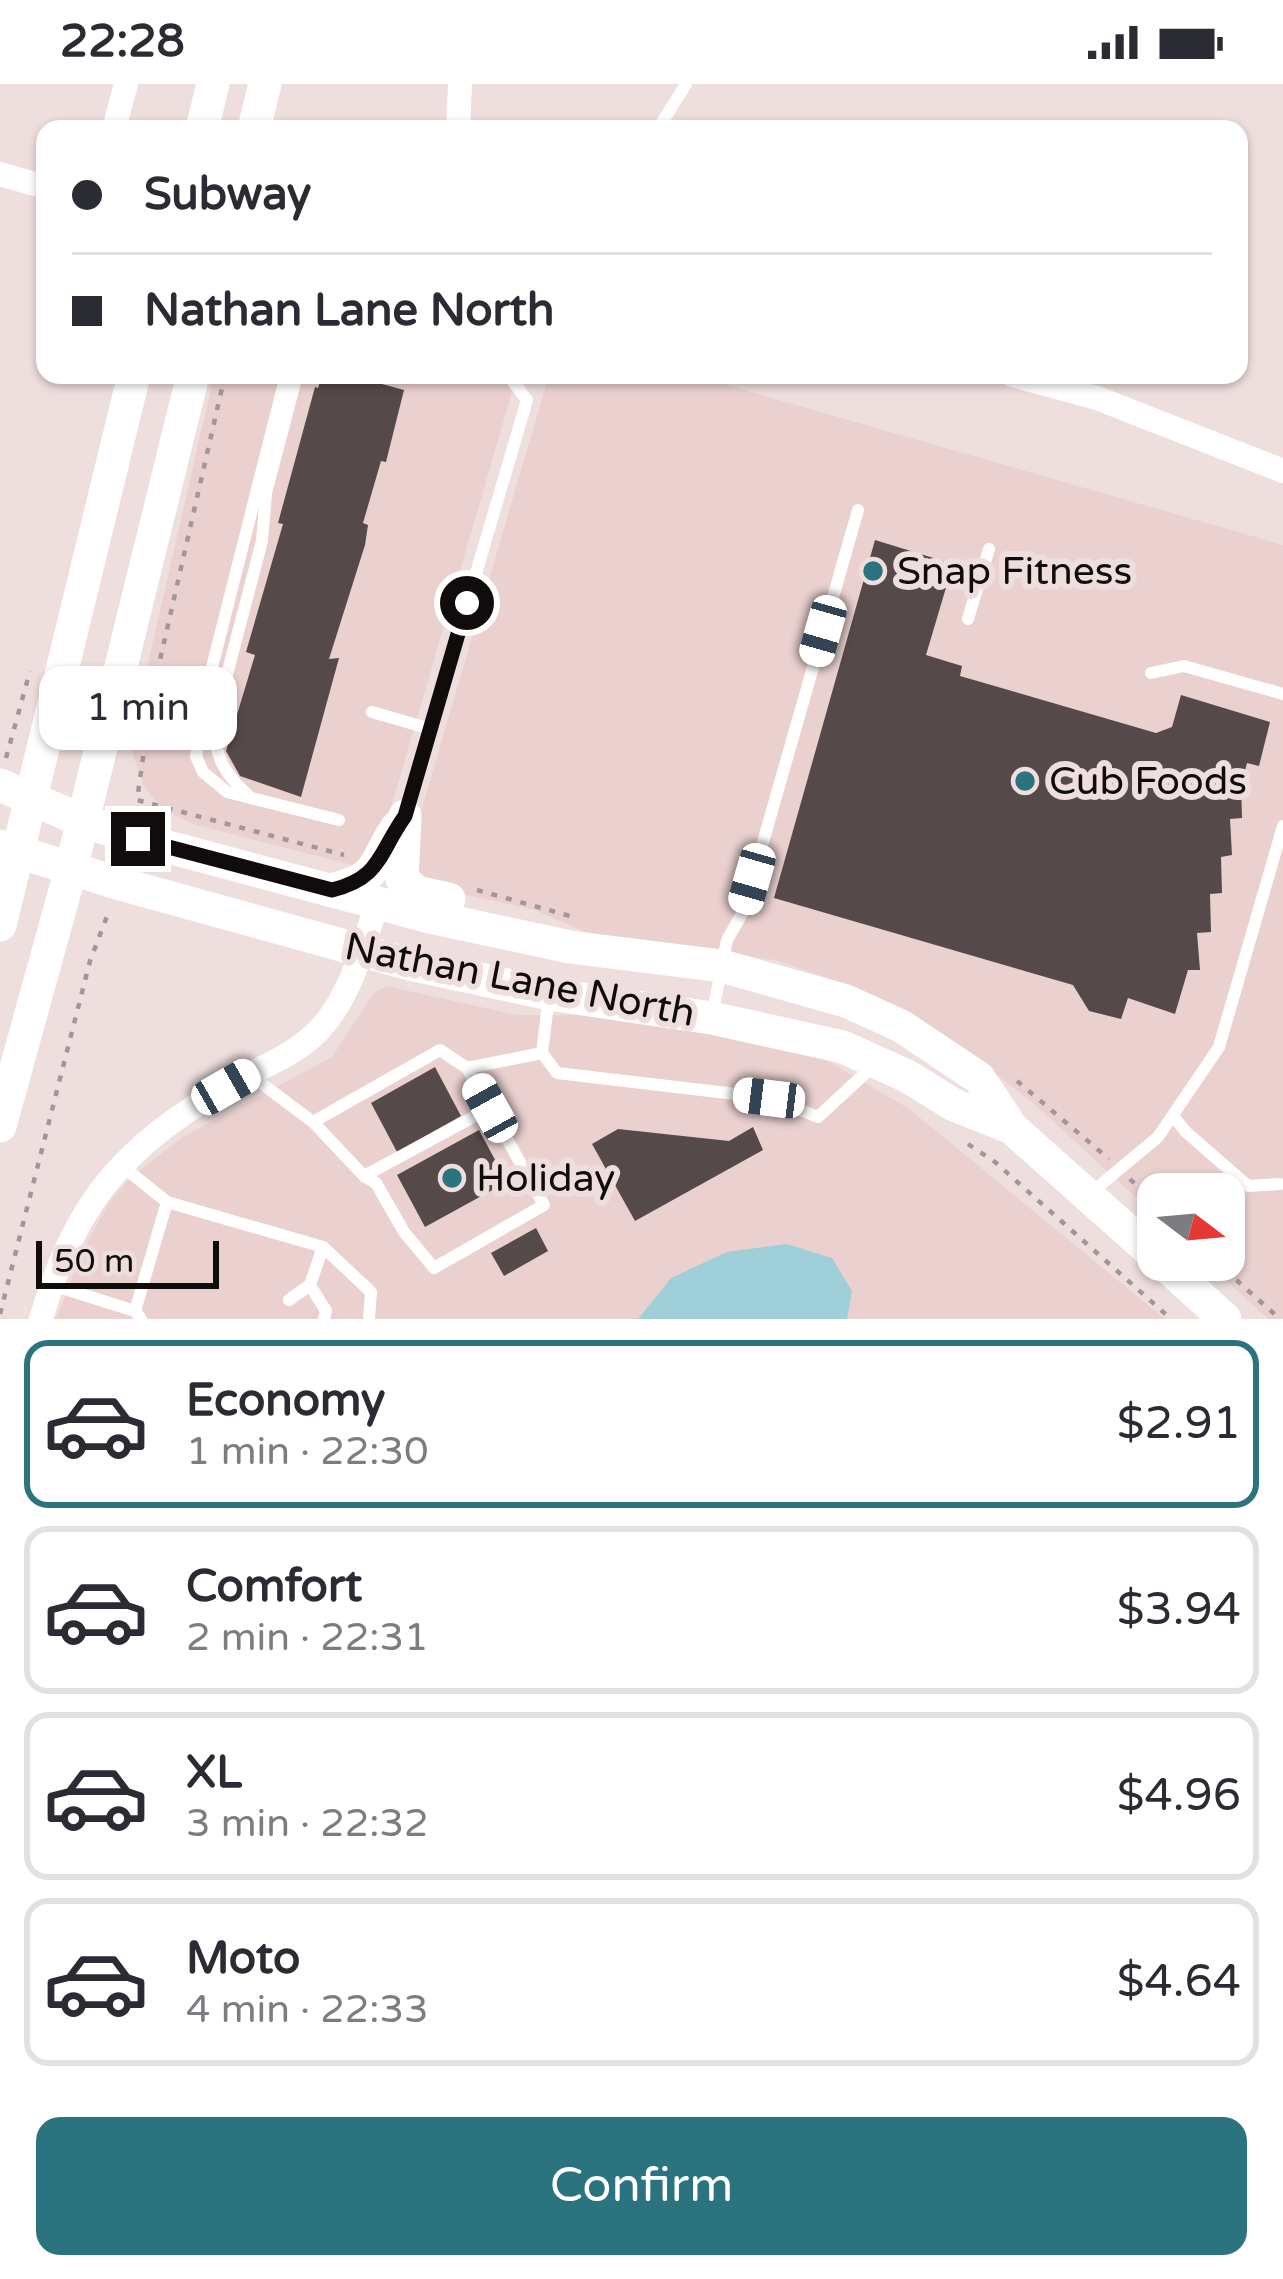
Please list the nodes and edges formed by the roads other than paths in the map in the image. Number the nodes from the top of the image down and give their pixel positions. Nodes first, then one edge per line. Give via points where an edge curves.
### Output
1 (127, 84) edge
2 (213, 84) edge
3 (265, 84) edge
4 (460, 84) edge
5 (686, 84) edge
6 (117, 120) edge
7 (204, 120) edge
8 (256, 120) edge
9 (458, 120) edge
10 (664, 120) edge
11 (0, 174) edge
12 (36, 184) edge
13 (132, 384) edge
14 (191, 384) edge
15 (284, 384) edge
16 (295, 384) edge
17 (515, 384) edge
18 (1045, 384) edge
19 (1283, 471) edge
20 (858, 510) dead end
21 (989, 549) dead end
22 (968, 619) dead end
23 (1151, 673) dead end
24 (1283, 694) edge
25 (372, 712) dead end
26 (430, 729) junction
27 (0, 785) edge
28 (249, 796) junction
29 (32, 798) junction
30 (405, 816) junction
31 (339, 820) dead end
32 (83, 821) junction
33 (1283, 826) edge
34 (10, 848) edge
35 (71, 868) junction
36 (332, 890) junction
37 (377, 903) junction
38 (0, 926) edge
39 (555, 944) junction
40 (361, 952) junction
41 (722, 966) junction
42 (550, 994) junction
43 (712, 1018) junction
44 (542, 1053) junction
45 (877, 1062) junction
46 (467, 1068) junction
47 (248, 1074) junction
48 (490, 1108) junction
49 (1173, 1116) junction
50 (313, 1122) junction
51 (0, 1126) edge
52 (1012, 1128) junction
53 (122, 1166) junction
54 (364, 1176) junction
55 (1280, 1184) dead end
56 (1088, 1195) junction
57 (166, 1202) junction
58 (1137, 1239) edge
59 (323, 1247) junction
60 (1183, 1281) edge
61 (51, 1285) junction
62 (310, 1285) junction
63 (296, 1303) dead end
64 (138, 1315) edge
65 (41, 1319) edge
66 (323, 1319) edge
67 (369, 1319) edge
68 (1225, 1319) edge

1 - 6 street
2 - 7 street
3 - 8 street
4 - 9 street
5 - 10 lane
11 - 12 street
13 - 29 street
14 - 32 street
15 - 28 lane via 195,741 214,784
16 - 28 lane via 214,724 221,764
17 - 26 lane via 527,400
18 - 19 street
20 - 41 lane
21 - 22 lane
23 - 24 lane via 1184,665
25 - 26 lane
26 - 30 lane
27 - 29 street, Nathan Lane North
28 - 31 lane
29 - 32 street, Nathan Lane North
29 - 34 street
30 - 36 street via 379,865 357,884
30 - 39 street via 399,871 407,886 493,909
32 - 35 street
32 - 36 street, Nathan Lane North
33 - 49 lane via 1219,1046
34 - 35 street, Nathan Lane North
34 - 38 street
35 - 40 street, Nathan Lane North
35 - 51 street
36 - 37 street, Nathan Lane North
37 - 39 street, Nathan Lane North
37 - 40 street
39 - 41 street, Nathan Lane North
40 - 42 street, Nathan Lane North
40 - 47 street via 323,1026
41 - 43 lane
41 - 52 street, Nathan Lane North via 827,994 901,1026 979,1078
42 - 43 street, Nathan Lane North
42 - 44 lane
43 - 45 street, Nathan Lane North
44 - 45 lane via 557,1073 769,1098 818,1118
44 - 46 lane
45 - 52 street, Nathan Lane North
46 - 48 lane
46 - 50 lane via 440,1050
47 - 50 lane
47 - 53 street via 157,1132
48 - 54 lane
48 - 54 lane via 544,1205 434,1268
49 - 55 lane via 1248,1186
49 - 56 lane
50 - 54 lane
52 - 56 street, Nathan Lane North
53 - 57 lane
53 - 61 street via 82,1215
56 - 58 street, Nathan Lane North
57 - 59 lane
57 - 64 lane
59 - 62 lane
59 - 67 lane via 371,1292
60 - 68 street, Nathan Lane North
61 - 64 lane
61 - 65 street
62 - 63 lane
62 - 66 lane

